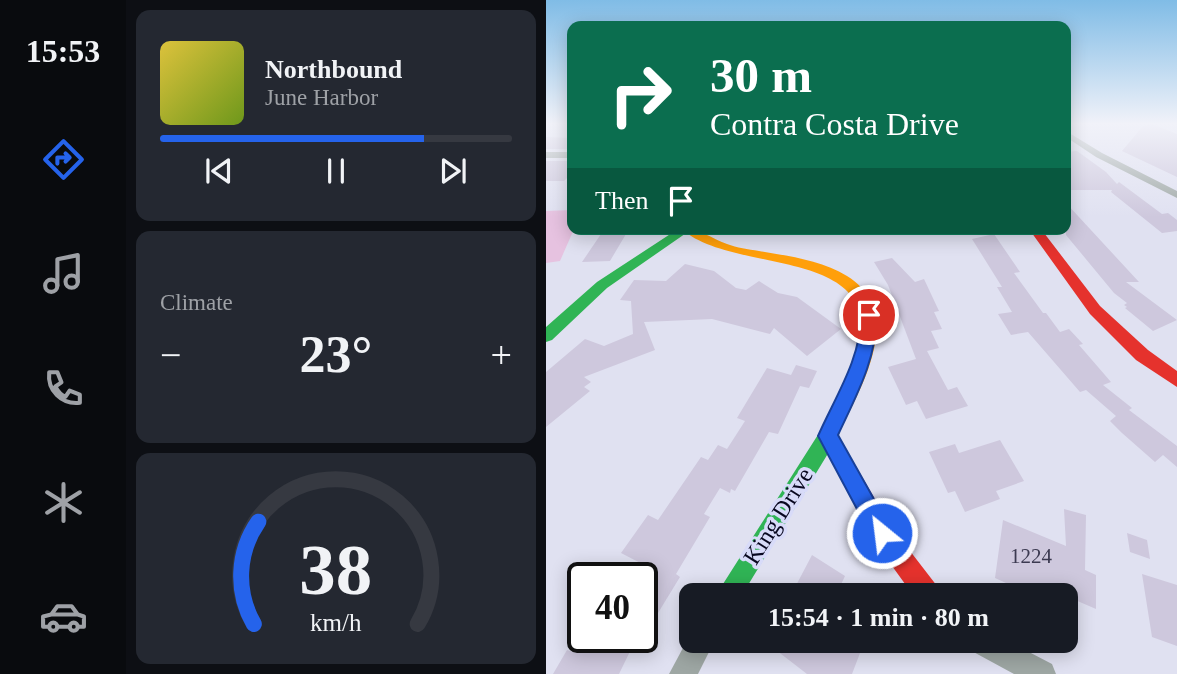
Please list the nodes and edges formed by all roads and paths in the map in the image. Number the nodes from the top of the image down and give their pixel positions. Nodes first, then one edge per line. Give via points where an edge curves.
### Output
1 (1098, 154) edge
2 (546, 155) edge
3 (567, 155) edge
4 (1177, 195) edge
5 (678, 235) edge
6 (701, 235) edge
7 (1040, 235) edge
8 (546, 336) edge
9 (1177, 380) edge
10 (828, 436) junction
11 (736, 583) edge
12 (919, 583) edge
13 (695, 653) edge
14 (1001, 653) edge
15 (683, 674) edge
16 (1042, 674) edge

1 - 4 street
2 - 3 street
5 - 8 street via 602,285
6 - 10 street, King Drive via 735,250 830,271 865,302 869,331 855,379
7 - 9 street via 1102,317
10 - 11 street, King Drive
10 - 12 street via 882,533
13 - 15 street
14 - 16 street

